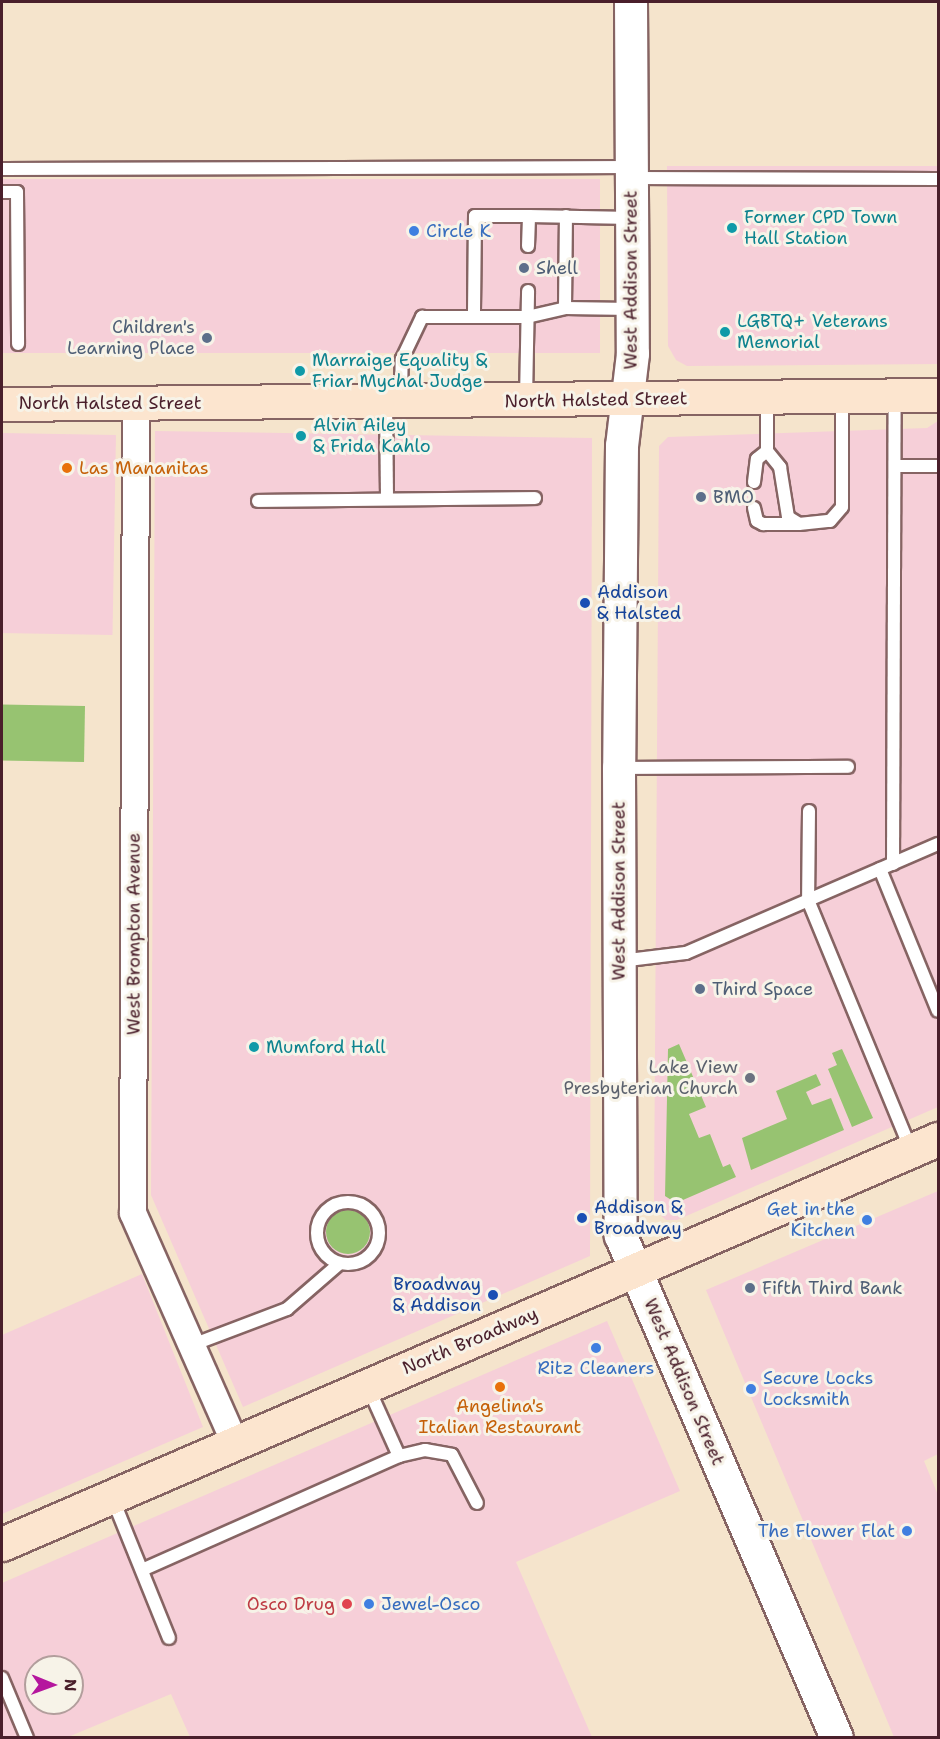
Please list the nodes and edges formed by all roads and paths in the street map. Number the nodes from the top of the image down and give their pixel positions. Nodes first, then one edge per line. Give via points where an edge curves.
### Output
1 (632, 2) edge
2 (2, 169) edge
3 (632, 172) junction
4 (939, 179) edge
5 (2, 192) edge
6 (529, 216) junction
7 (566, 216) junction
8 (632, 218) junction
9 (528, 246) dead end
10 (528, 291) dead end
11 (565, 308) junction
12 (632, 309) junction
13 (474, 317) junction
14 (527, 317) junction
15 (18, 344) dead end
16 (939, 395) edge
17 (842, 396) junction
18 (896, 396) junction
19 (767, 398) junction
20 (629, 399) junction
21 (526, 400) junction
22 (394, 402) junction
23 (136, 403) junction
24 (2, 404) edge
25 (768, 451) junction
26 (895, 466) junction
27 (939, 466) edge
28 (754, 482) dead end
29 (535, 498) dead end
30 (387, 499) junction
31 (258, 501) dead end
32 (754, 508) dead end
33 (799, 524) junction
34 (848, 767) dead end
35 (619, 768) junction
36 (809, 811) dead end
37 (939, 844) edge
38 (892, 864) junction
39 (880, 869) junction
40 (808, 900) junction
41 (620, 961) junction
42 (939, 1011) edge
43 (931, 1143) edge
44 (339, 1264) junction
45 (635, 1269) junction
46 (192, 1345) junction
47 (367, 1385) junction
48 (235, 1443) junction
49 (399, 1456) junction
50 (111, 1496) junction
51 (477, 1503) dead end
52 (2, 1544) edge
53 (144, 1569) junction
54 (170, 1638) dead end
55 (2, 1678) edge
56 (27, 1737) edge
57 (837, 1737) edge

1 - 3 street, West Addison Street
2 - 3 lane
3 - 4 lane
3 - 8 street, West Addison Street
5 - 15 lane via 17,192
6 - 7 lane
6 - 9 lane
6 - 13 lane via 475,216
7 - 8 lane
7 - 11 lane
8 - 12 street, West Addison Street
10 - 14 lane
11 - 12 lane
11 - 14 lane
12 - 20 street, West Addison Street
13 - 14 lane
13 - 22 lane via 422,317 402,359
14 - 21 lane
16 - 18 main road, North Halsted Street
17 - 18 main road, North Halsted Street
17 - 19 main road, North Halsted Street
17 - 33 lane via 842,507 830,521
18 - 26 lane
19 - 20 main road, North Halsted Street
19 - 25 lane
20 - 21 main road, North Halsted Street
20 - 35 street, West Addison Street via 622,446
21 - 22 main road, North Halsted Street
22 - 23 main road, North Halsted Street
22 - 30 lane
23 - 24 main road, North Halsted Street
23 - 46 street, West Brompton Avenue via 133,1213
25 - 28 lane via 757,459
25 - 33 lane via 780,467 788,517
26 - 27 lane
26 - 38 lane
29 - 30 lane
30 - 31 lane
32 - 33 lane via 755,517 763,524
34 - 35 lane
35 - 41 street, West Addison Street
36 - 40 lane
37 - 38 lane
38 - 39 lane
39 - 40 lane
39 - 42 lane
40 - 41 lane via 686,953
40 - 43 lane
41 - 45 street, West Addison Street via 621,1236
43 - 45 main road, North Broadway
44 - 44 lane via 322,1251 316,1231 333,1205 354,1203 372,1213 377,1222 378,1242 367,1259
44 - 46 lane via 287,1309
45 - 47 main road, North Broadway
45 - 57 street, West Addison Street
46 - 48 street, West Brompton Avenue
47 - 48 main road, North Broadway
47 - 49 lane
48 - 50 main road, North Broadway
49 - 51 lane via 425,1450 452,1455
49 - 53 lane
50 - 52 main road, North Broadway
50 - 53 lane
53 - 54 lane
55 - 56 lane

